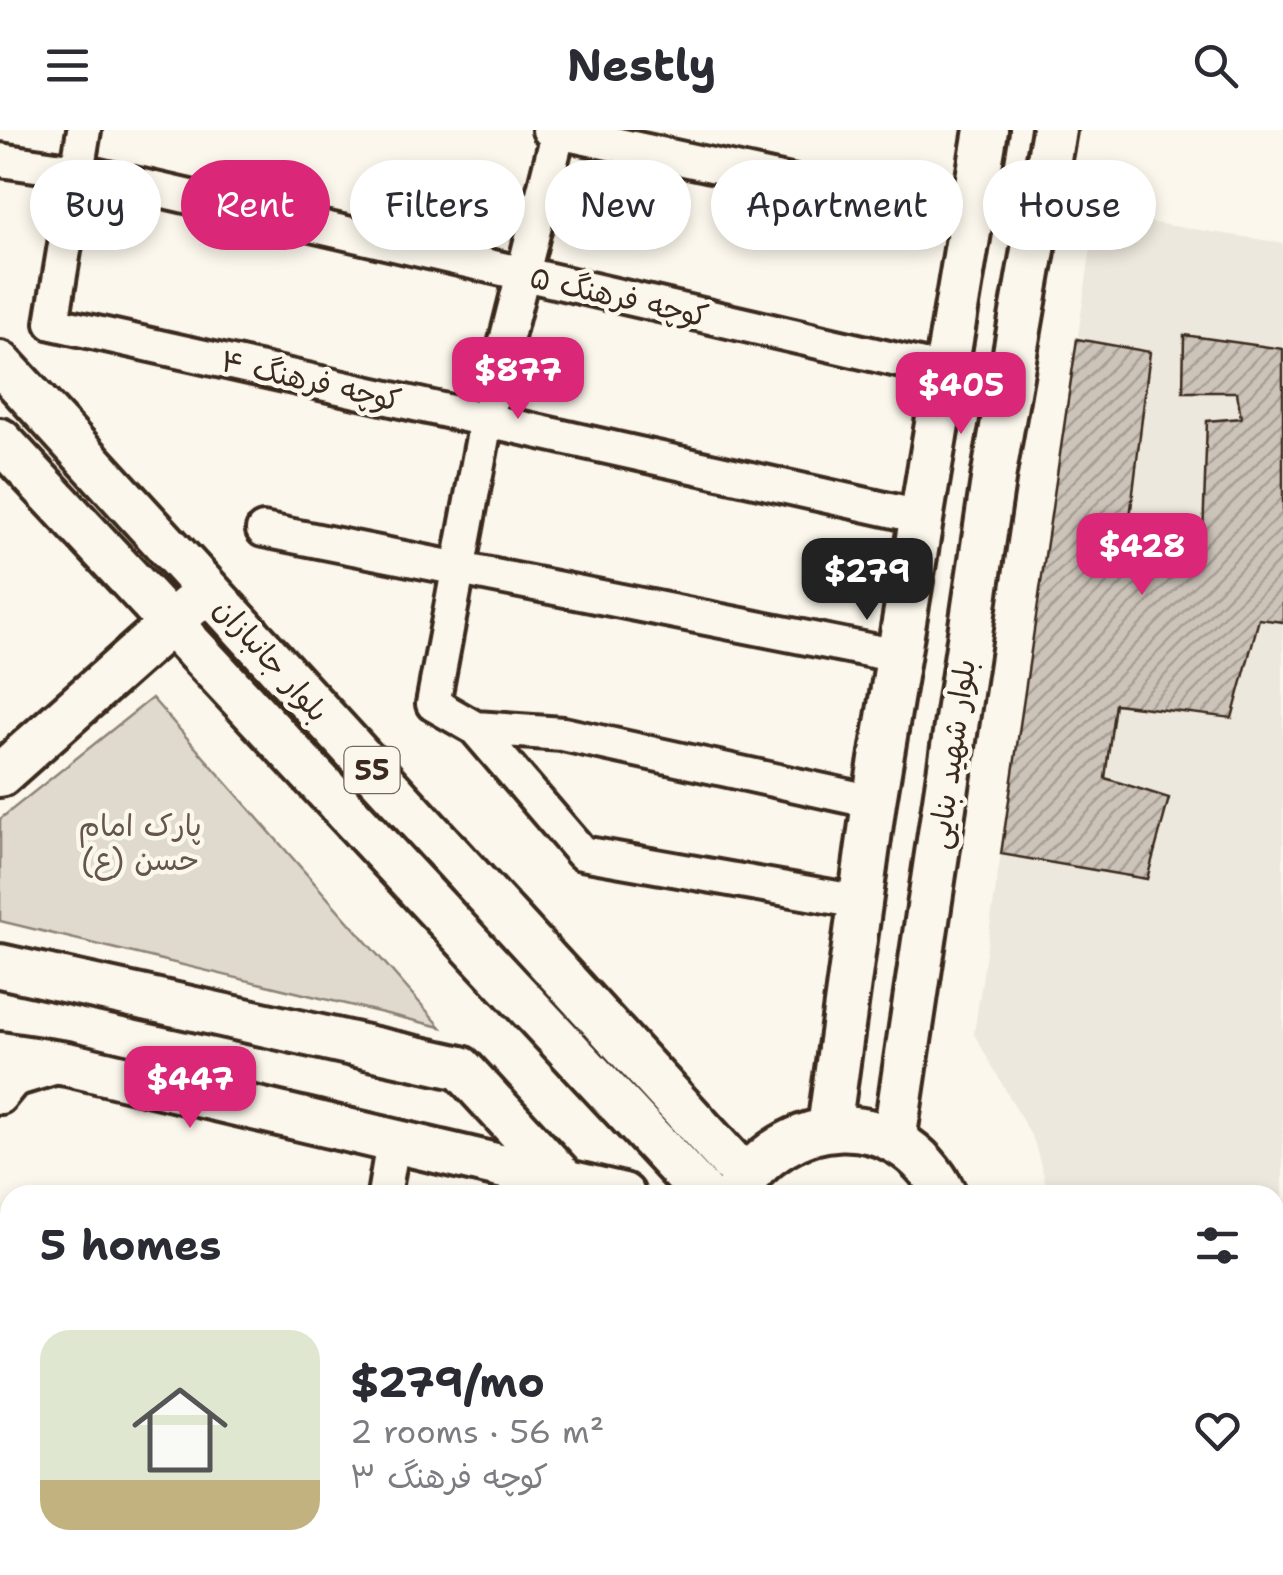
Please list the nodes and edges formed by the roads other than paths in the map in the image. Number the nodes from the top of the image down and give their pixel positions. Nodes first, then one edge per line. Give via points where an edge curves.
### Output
1 (84, 130) edge
2 (986, 130) edge
3 (1054, 130) edge
4 (555, 131) edge
5 (0, 160) edge
6 (79, 160) edge
7 (30, 164) edge
8 (161, 190) edge
9 (971, 221) junction
10 (64, 250) edge
11 (522, 274) junction
12 (0, 363) edge
13 (945, 372) junction
14 (486, 420) junction
15 (0, 440) edge
16 (929, 473) junction
17 (994, 473) junction
18 (922, 517) junction
19 (263, 530) dead end
20 (458, 570) junction
21 (206, 589) junction
22 (172, 626) junction
23 (898, 656) junction
24 (475, 728) junction
25 (0, 775) edge
26 (874, 802) junction
27 (860, 902) junction
28 (0, 966) edge
29 (0, 1054) edge
30 (67, 1064) junction
31 (0, 1097) edge
32 (829, 1128) junction
33 (894, 1141) junction
34 (393, 1142) junction
35 (566, 1182) junction
36 (386, 1185) edge
37 (579, 1185) edge
38 (695, 1185) edge
39 (739, 1185) edge
40 (741, 1185) edge
41 (938, 1185) edge

1 - 6 street
2 - 9 main road
3 - 17 main road, بلوار شهید بنایی
4 - 9 street
4 - 11 street
5 - 7 street, کوچه فرهنگ ۵
8 - 11 street, کوچه فرهنگ ۵
9 - 13 main road
10 - 14 street, کوچه فرهنگ ۴ via 52,323
11 - 13 street, کوچه فرهنگ ۵
11 - 14 street
12 - 21 main road, بلوار جانبازان / 55
13 - 16 main road
14 - 18 street, کوچه فرهنگ ۴
14 - 20 street
15 - 22 main road, بلوار جانبازان / 55
16 - 17 main road
16 - 18 main road
17 - 33 main road, بلوار شهید بنایی
18 - 23 main road
19 - 20 street
20 - 23 street
20 - 24 street via 433,704
21 - 22 main road
21 - 39 main road, بلوار جانبازان / 55
22 - 25 main road
22 - 38 main road, بلوار جانبازان / 55
23 - 26 main road
24 - 26 street via 563,734
24 - 27 street via 582,853
26 - 27 main road
27 - 32 main road
28 - 35 main road via 461,1068
29 - 30 main road
30 - 31 street via 14,1080
30 - 34 main road
32 - 33 main road, 55
32 - 40 main road, 55 via 796,1136 768,1153
33 - 41 main road, 55 via 919,1158
34 - 35 main road
34 - 36 street
35 - 37 main road

